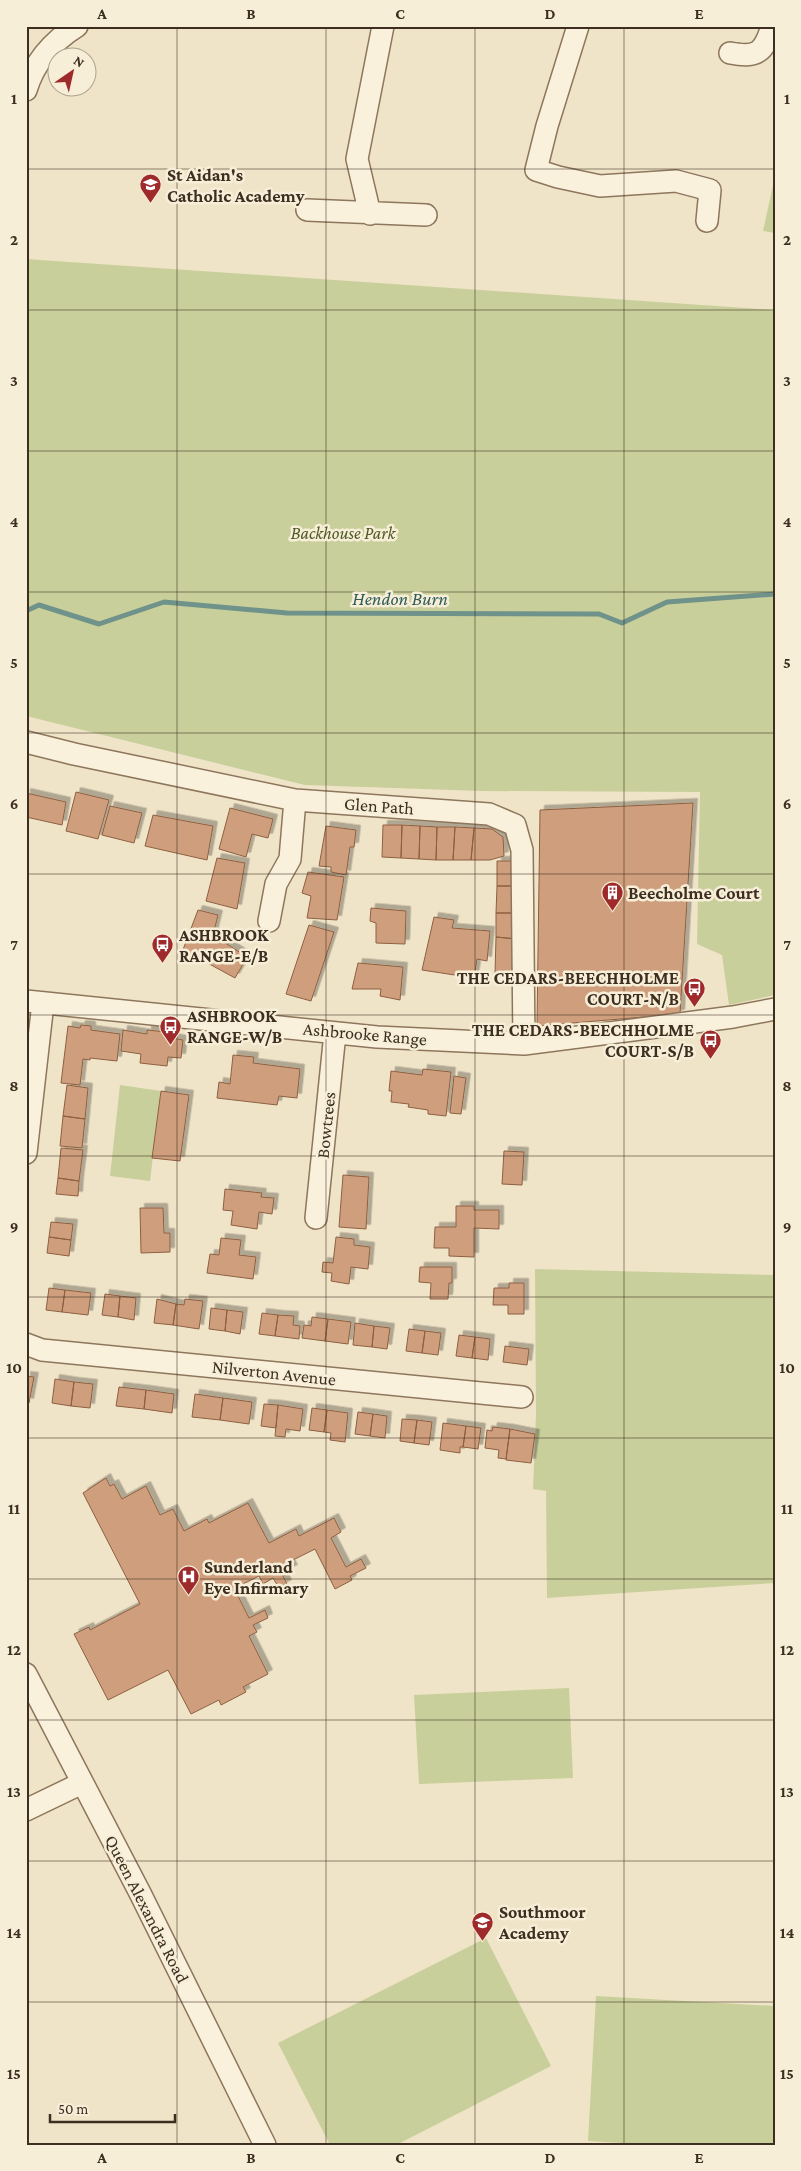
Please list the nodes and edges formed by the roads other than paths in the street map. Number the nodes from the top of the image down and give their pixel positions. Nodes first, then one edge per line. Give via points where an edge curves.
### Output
1 (77, 26) edge
2 (383, 26) edge
3 (578, 26) edge
4 (772, 26) edge
5 (730, 53) dead end
6 (26, 90) edge
7 (307, 210) dead end
8 (370, 214) junction
9 (426, 216) dead end
10 (706, 221) dead end
11 (26, 742) edge
12 (295, 800) junction
13 (269, 921) dead end
14 (34, 1002) edge
15 (775, 1009) edge
16 (335, 1033) junction
17 (524, 1044) junction
18 (26, 1153) edge
19 (316, 1218) dead end
20 (26, 1344) edge
21 (522, 1397) dead end
22 (26, 1674) edge
23 (82, 1782) junction
24 (26, 1810) edge
25 (265, 2145) edge

1 - 6 street via 44,55
2 - 8 street via 357,159
3 - 10 street via 536,170 600,186 676,181 710,190
4 - 5 street via 766,44 759,52 744,56
7 - 8 street
8 - 9 street
11 - 12 street, Glen Path
12 - 13 street via 290,859 276,884
12 - 17 street, Glen Path via 489,814 515,825 522,850
14 - 16 street, Ashbrooke Range
14 - 18 street
15 - 17 street, Ashbrooke Range
16 - 17 street, Ashbrooke Range
16 - 19 street, Bowtrees
20 - 21 street, Nilverton Avenue via 42,1350
22 - 23 street, Queen Alexandra Road
23 - 24 street
23 - 25 street, Queen Alexandra Road

